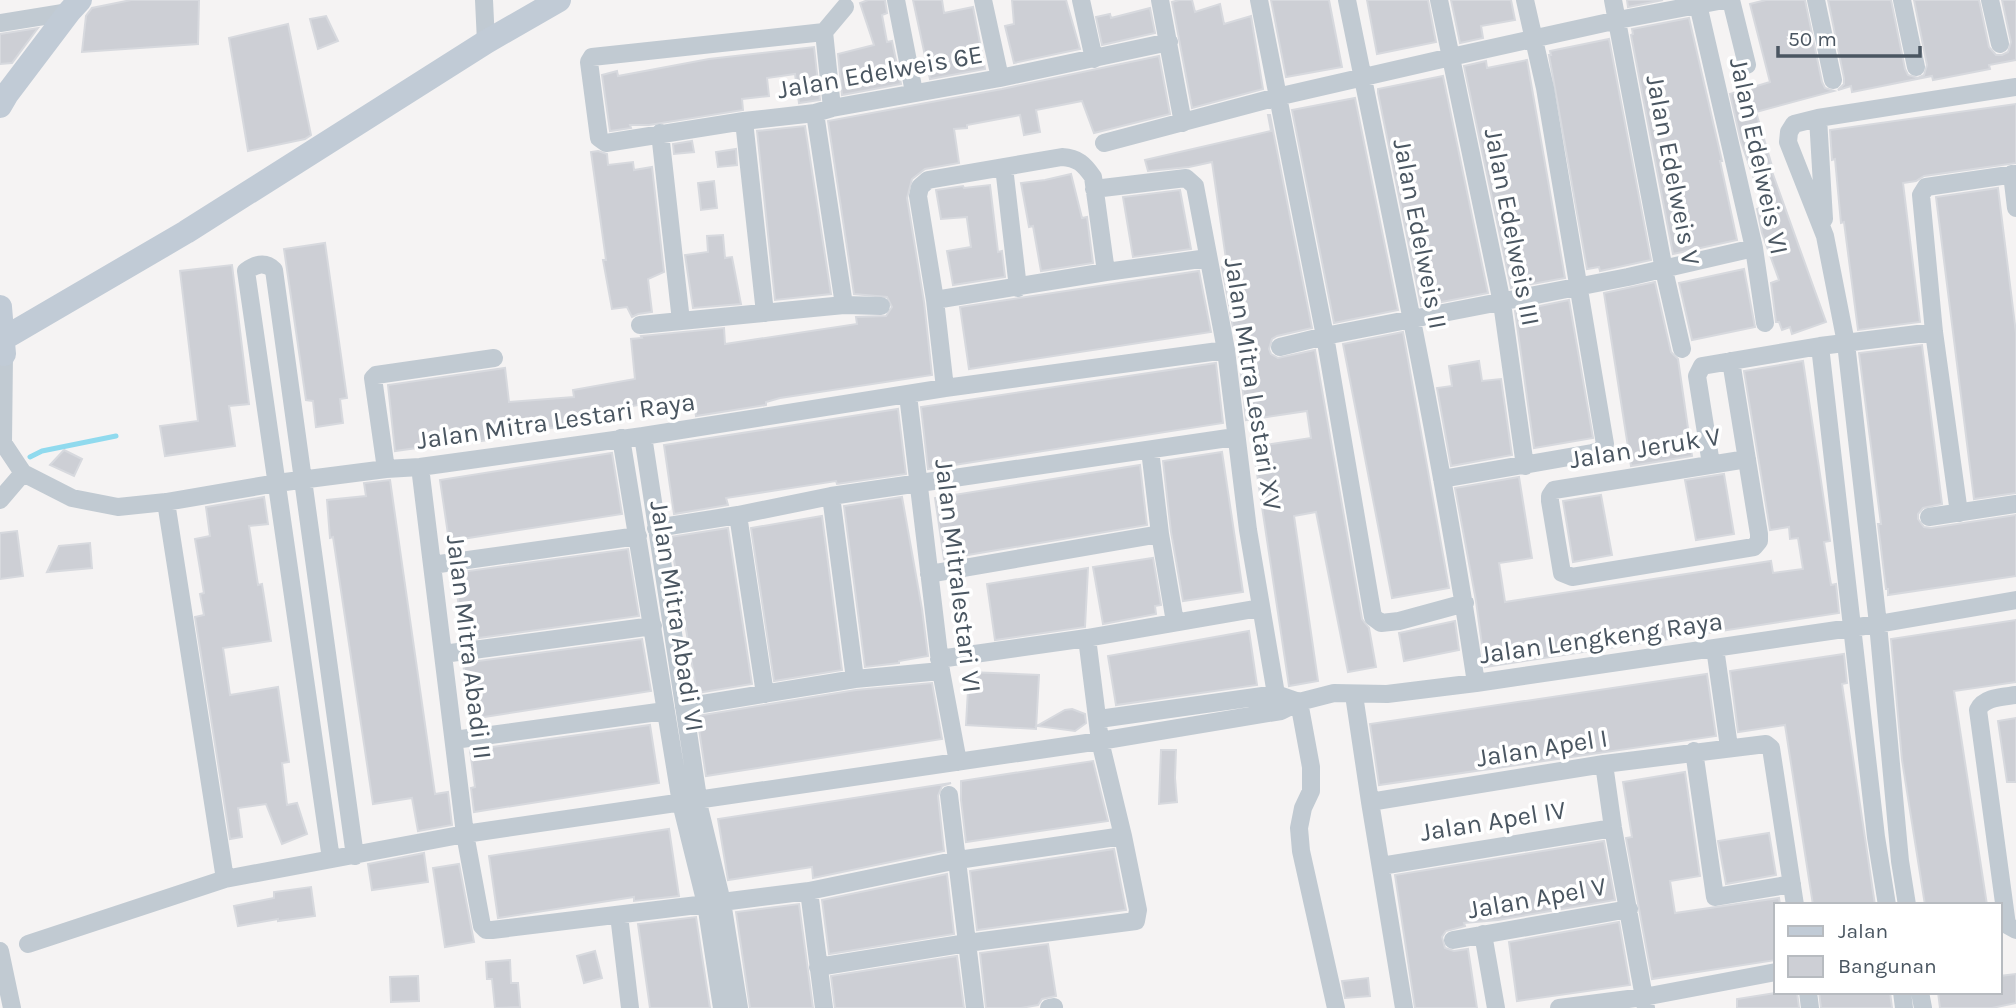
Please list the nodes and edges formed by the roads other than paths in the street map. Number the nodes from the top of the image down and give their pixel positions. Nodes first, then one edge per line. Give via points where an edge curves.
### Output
1 (484, 0) edge
2 (559, 0) edge
3 (896, 0) edge
4 (983, 0) edge
5 (1081, 0) edge
6 (1160, 0) edge
7 (1259, 0) edge
8 (1347, 0) edge
9 (1439, 0) edge
10 (1525, 0) edge
11 (1614, 0) edge
12 (1731, 0) edge
13 (1816, 0) edge
14 (1902, 0) edge
15 (1990, 0) edge
16 (848, 2) edge
17 (1710, 2) edge
18 (75, 6) edge
19 (1618, 20) junction
20 (0, 23) edge
21 (824, 32) junction
22 (1534, 39) junction
23 (486, 42) junction
24 (1169, 42) junction
25 (2000, 44) dead end
26 (1451, 57) junction
27 (1094, 59) junction
28 (1747, 65) dead end
29 (1916, 67) dead end
30 (1000, 78) junction
31 (1362, 78) junction
32 (1833, 80) dead end
33 (2016, 87) edge
34 (914, 92) junction
35 (1277, 97) junction
36 (0, 106) edge
37 (824, 111) junction
38 (1818, 118) junction
39 (744, 121) junction
40 (1183, 123) junction
41 (660, 133) junction
42 (1104, 143) dead end
43 (1004, 167) junction
44 (2014, 174) edge
45 (1094, 189) junction
46 (2016, 208) edge
47 (1825, 236) junction
48 (1754, 248) junction
49 (1208, 258) junction
50 (1664, 270) junction
51 (1107, 272) junction
52 (1580, 287) junction
53 (1018, 288) junction
54 (935, 300) junction
55 (1502, 303) junction
56 (844, 305) junction
57 (881, 306) dead end
58 (0, 307) edge
59 (765, 313) junction
60 (1410, 318) junction
61 (681, 321) junction
62 (1765, 323) dead end
63 (640, 325) dead end
64 (1934, 332) junction
65 (1325, 336) junction
66 (1833, 344) junction
67 (1280, 347) dead end
68 (1682, 349) dead end
69 (2, 350) edge
70 (1226, 350) junction
71 (494, 358) dead end
72 (1731, 361) junction
73 (946, 388) junction
74 (908, 395) junction
75 (643, 436) junction
76 (1235, 437) junction
77 (621, 438) junction
78 (1150, 450) junction
79 (1746, 458) junction
80 (1711, 464) junction
81 (1525, 466) junction
82 (420, 467) junction
83 (386, 469) junction
84 (23, 473) junction
85 (1442, 479) junction
86 (303, 481) junction
87 (920, 482) junction
88 (277, 483) junction
89 (831, 496) junction
90 (0, 500) edge
91 (166, 502) junction
92 (2016, 504) edge
93 (1959, 513) junction
94 (738, 515) junction
95 (1929, 517) dead end
96 (656, 528) junction
97 (1160, 534) junction
98 (638, 536) junction
99 (432, 565) junction
100 (929, 575) junction
101 (2016, 600) edge
102 (1465, 603) junction
103 (1260, 608) junction
104 (1175, 622) junction
105 (1863, 625) junction
106 (653, 626) junction
107 (1087, 638) junction
108 (1715, 649) junction
109 (443, 654) junction
110 (940, 665) junction
111 (855, 679) junction
112 (1476, 683) junction
113 (765, 694) junction
114 (1276, 694) junction
115 (1354, 695) junction
116 (2016, 695) edge
117 (1299, 702) junction
118 (684, 708) junction
119 (665, 711) junction
120 (1099, 719) junction
121 (454, 740) junction
122 (1100, 741) junction
123 (1729, 747) junction
124 (1694, 751) junction
125 (958, 762) junction
126 (1604, 764) junction
127 (949, 795) dead end
128 (689, 802) junction
129 (1370, 802) junction
130 (1613, 828) junction
131 (465, 834) junction
132 (1123, 836) junction
133 (355, 856) junction
134 (331, 859) junction
135 (958, 860) junction
136 (1381, 866) junction
137 (225, 879) junction
138 (1792, 884) junction
139 (809, 891) junction
140 (714, 903) junction
141 (1795, 903) edge
142 (1888, 903) edge
143 (1907, 903) edge
144 (1629, 909) junction
145 (619, 915) junction
146 (2016, 930) edge
147 (1483, 934) junction
148 (1453, 940) dead end
149 (967, 943) junction
150 (28, 944) dead end
151 (0, 951) edge
152 (818, 967) junction
153 (1774, 972) edge
154 (1645, 1002) edge
155 (12, 1008) edge
156 (630, 1008) edge
157 (722, 1008) edge
158 (738, 1008) edge
159 (824, 1008) edge
160 (975, 1008) edge
161 (1336, 1008) edge
162 (1404, 1008) edge
163 (1496, 1008) edge
164 (1559, 1008) edge

1 - 23 street
2 - 23 street
3 - 34 street
4 - 30 street
5 - 27 street
6 - 24 street
7 - 35 street
8 - 31 street, Jalan Edelweis II
9 - 26 street, Jalan Edelweis III
10 - 22 street
11 - 19 street, Jalan Edelweis V
12 - 28 street
13 - 32 street
14 - 29 street
15 - 25 street
16 - 21 street
17 - 19 street
17 - 48 street, Jalan Edelweis VI
18 - 20 street
18 - 36 street
19 - 22 street
19 - 50 street, Jalan Edelweis V
21 - 37 street
21 - 41 street, Jalan Edelweis 6E via 592,57 599,138 606,143
22 - 26 street
22 - 52 street
23 - 69 street
24 - 27 street, Jalan Edelweis 6E
24 - 40 street
26 - 31 street
26 - 55 street, Jalan Edelweis III
27 - 30 street, Jalan Edelweis 6E
30 - 34 street, Jalan Edelweis 6E
31 - 35 street
31 - 60 street, Jalan Edelweis II
33 - 38 street
34 - 37 street, Jalan Edelweis 6E
35 - 40 street
35 - 65 street
37 - 39 street, Jalan Edelweis 6E
37 - 56 street
38 - 47 street
38 - 47 street via 1794,124 1788,142
39 - 41 street, Jalan Edelweis 6E
39 - 59 street
40 - 42 street
41 - 61 street
43 - 45 street via 1073,158 1085,165
43 - 53 street
43 - 54 street via 928,180 920,187
44 - 46 street
44 - 64 street via 1922,190
45 - 49 street, Jalan Mitra Lestari XV via 1165,179 1192,181
45 - 51 street
47 - 66 street
48 - 50 street
48 - 62 street, Jalan Edelweis VI
49 - 51 street
49 - 70 street, Jalan Mitra Lestari XV
50 - 52 street
50 - 68 street, Jalan Edelweis V
51 - 53 street
52 - 55 street
52 - 81 street via 1605,444 1600,451
53 - 54 street
54 - 73 street
55 - 60 street
55 - 81 street, Jalan Edelweis III
56 - 57 street
56 - 59 street
58 - 69 street
59 - 61 street
60 - 65 street
60 - 85 street, Jalan Edelweis II
61 - 63 street
64 - 66 street
64 - 93 street
65 - 67 street
65 - 102 street via 1373,617 1381,623 1399,621
66 - 72 street
66 - 105 street
66 - 105 street
69 - 84 street, Jalan Mitra Lestari Raya via 3,443
70 - 73 street, Jalan Mitra Lestari Raya
70 - 76 street, Jalan Mitra Lestari XV
71 - 83 street via 373,378
72 - 79 street
72 - 80 street via 1698,370
73 - 74 street, Jalan Mitra Lestari Raya
74 - 75 street, Jalan Mitra Lestari Raya
74 - 87 street, Jalan Mitralestari VI
75 - 77 street, Jalan Mitra Lestari Raya
75 - 96 street
76 - 78 street
76 - 103 street, Jalan Mitra Lestari XV
77 - 82 street, Jalan Mitra Lestari Raya
77 - 98 street, Jalan Mitra Abadi VI
78 - 87 street
78 - 97 street
79 - 80 street, Jalan Jeruk V
79 - 80 street, Jalan Jeruk V via 1759,534 1754,547 1572,578 1562,573 1550,500 1554,490
81 - 85 street
82 - 83 street, Jalan Mitra Lestari Raya
82 - 99 street, Jalan Mitra Abadi II
83 - 86 street, Jalan Mitra Lestari Raya
84 - 90 street
84 - 91 street, Jalan Mitra Lestari Raya via 72,498 106,505
85 - 102 street, Jalan Edelweis II
86 - 88 street, Jalan Mitra Lestari Raya
86 - 88 street via 274,270 261,264 246,271
86 - 133 street
87 - 89 street
87 - 100 street, Jalan Mitralestari VI
88 - 91 street, Jalan Mitra Lestari Raya
88 - 134 street
89 - 94 street
89 - 111 street
91 - 137 street
92 - 93 street
93 - 95 street
94 - 96 street
94 - 113 street
96 - 118 street
97 - 100 street
97 - 104 street
98 - 99 street
98 - 106 street, Jalan Mitra Abadi VI
99 - 109 street, Jalan Mitra Abadi II
100 - 110 street, Jalan Mitralestari VI
101 - 105 street, Jalan Lengkeng Raya
102 - 112 street, Jalan Edelweis II
103 - 104 street
103 - 114 street, Jalan Mitra Lestari XV
104 - 107 street
105 - 108 street, Jalan Lengkeng Raya
105 - 142 street via 1877,837
105 - 143 street
106 - 109 street
106 - 119 street, Jalan Mitra Abadi VI
107 - 110 street
107 - 120 street
108 - 112 street, Jalan Lengkeng Raya
108 - 123 street
109 - 121 street, Jalan Mitra Abadi II
110 - 111 street
110 - 125 street, Jalan Mitralestari VI
111 - 113 street
112 - 115 street, Jalan Lengkeng Raya
113 - 118 street
114 - 117 street
114 - 120 street
115 - 117 street, Jalan Lengkeng Raya via 1326,695
115 - 129 street
116 - 146 street via 1986,701 1978,710 2007,925
117 - 122 street via 1281,711
117 - 161 street via 1311,767 1311,791 1299,828 1300,851
118 - 128 street
119 - 121 street
119 - 128 street, Jalan Mitra Abadi VI
120 - 122 street
121 - 131 street, Jalan Mitra Abadi II
122 - 125 street
122 - 132 street
123 - 124 street, Jalan Apel I
123 - 138 street, Jalan Apel I via 1760,743 1771,748
124 - 126 street, Jalan Apel I
124 - 138 street via 1715,897
125 - 128 street
126 - 129 street, Jalan Apel I
126 - 130 street
127 - 135 street
128 - 131 street
128 - 140 street
129 - 136 street
130 - 136 street, Jalan Apel IV
130 - 144 street
131 - 133 street
131 - 145 street, Jalan Mitra Abadi II via 486,930
132 - 135 street
132 - 149 street via 1138,910 1136,921
133 - 134 street
134 - 137 street
135 - 139 street
135 - 149 street
136 - 162 street
137 - 150 street
138 - 141 street, Jalan Apel I
139 - 140 street
139 - 152 street
140 - 145 street
140 - 157 street
140 - 158 street
144 - 147 street, Jalan Apel V
144 - 154 street
145 - 156 street
147 - 148 street, Jalan Apel V
147 - 163 street
149 - 152 street
149 - 160 street
151 - 155 street
152 - 159 street
153 - 154 street
154 - 164 street

